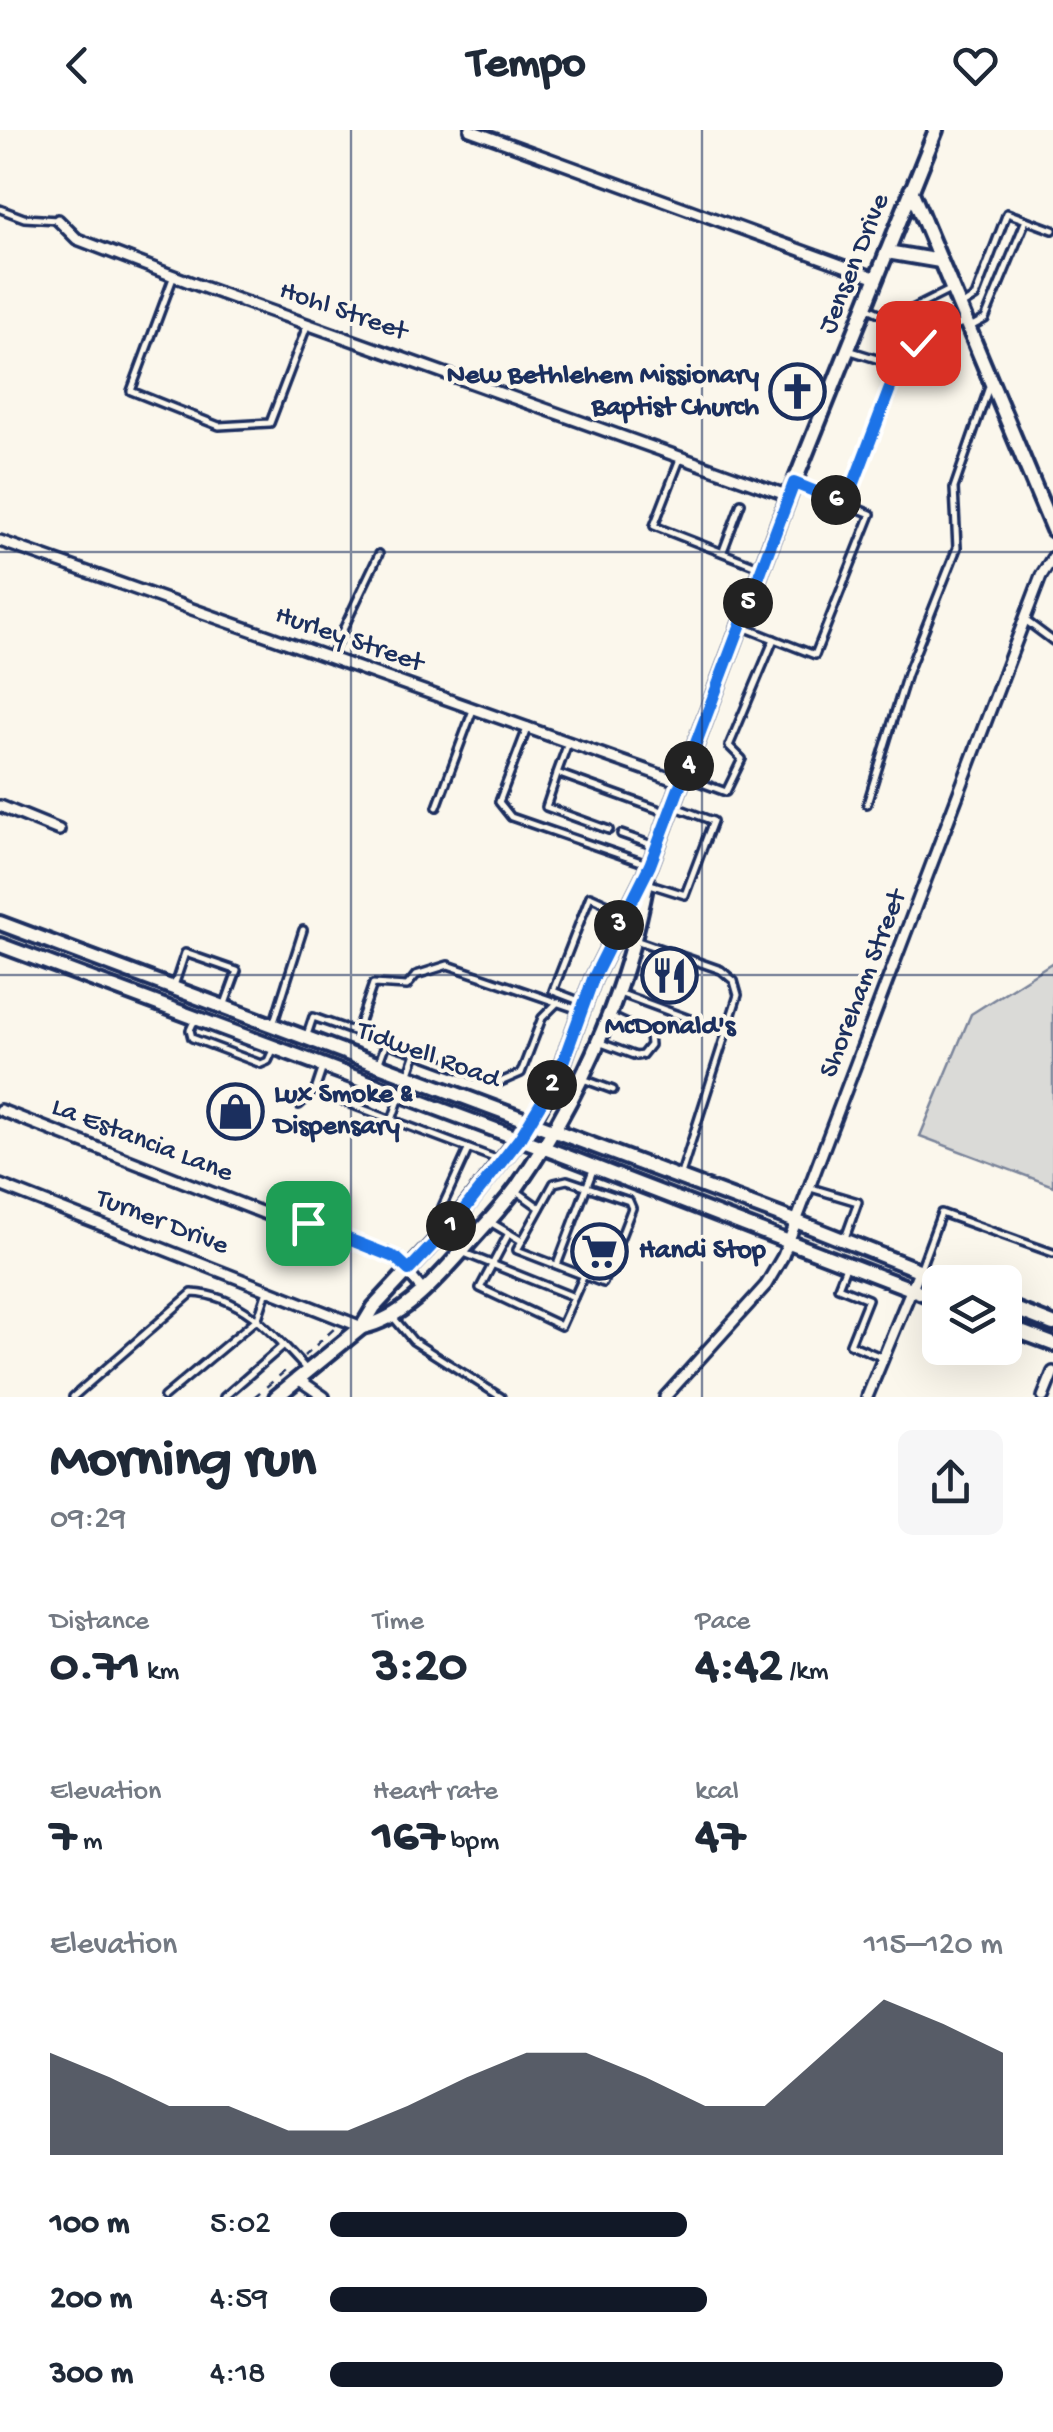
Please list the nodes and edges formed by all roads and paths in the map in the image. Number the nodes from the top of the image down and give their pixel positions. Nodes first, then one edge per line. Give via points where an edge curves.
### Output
1 (470, 130) edge
2 (936, 130) edge
3 (911, 190) junction
4 (0, 209) edge
5 (58, 220) joint
6 (1026, 220) junction
7 (1053, 230) edge
8 (888, 252) junction
9 (940, 260) junction
10 (174, 276) junction
11 (877, 278) junction
12 (953, 288) junction
13 (961, 306) junction
14 (866, 307) junction
15 (898, 318) junction
16 (308, 324) junction
17 (969, 324) junction
18 (848, 350) junction
19 (880, 360) junction
20 (991, 381) junction
21 (892, 383) junction
22 (680, 457) junction
23 (792, 489) junction
24 (741, 502) dead end
25 (846, 504) junction
26 (1053, 530) edge
27 (0, 541) edge
28 (722, 552) junction
29 (379, 554) dead end
30 (1053, 556) edge
31 (762, 568) junction
32 (1025, 620) junction
33 (740, 626) junction
34 (774, 639) junction
35 (1053, 642) edge
36 (330, 657) junction
37 (474, 707) junction
38 (528, 726) junction
39 (569, 740) junction
40 (557, 772) junction
41 (684, 780) junction
42 (867, 804) dead end
43 (0, 806) edge
44 (437, 807) dead end
45 (672, 810) junction
46 (59, 830) dead end
47 (609, 830) dead end
48 (622, 834) dead end
49 (658, 847) junction
50 (650, 865) junction
51 (647, 882) junction
52 (626, 912) junction
53 (0, 923) edge
54 (304, 930) dead end
55 (616, 933) junction
56 (636, 940) junction
57 (0, 945) edge
58 (75, 951) junction
59 (68, 970) junction
60 (173, 988) junction
61 (619, 993) junction
62 (202, 998) junction
63 (558, 1002) junction
64 (583, 1006) junction
65 (224, 1007) junction
66 (609, 1016) junction
67 (196, 1018) junction
68 (273, 1025) junction
69 (356, 1032) junction
70 (727, 1032) junction
71 (314, 1040) junction
72 (598, 1042) junction
73 (386, 1044) junction
74 (274, 1047) junction
75 (416, 1053) junction
76 (319, 1064) junction
77 (378, 1064) junction
78 (408, 1076) junction
79 (583, 1078) junction
80 (613, 1090) dead end
81 (315, 1091) junction
82 (401, 1094) junction
83 (299, 1104) dead end
84 (0, 1110) edge
85 (392, 1120) junction
86 (532, 1122) junction
87 (555, 1130) junction
88 (520, 1138) junction
89 (543, 1147) junction
90 (468, 1148) junction
91 (502, 1161) junction
92 (594, 1167) junction
93 (680, 1178) junction
94 (629, 1180) junction
95 (0, 1185) edge
96 (588, 1187) junction
97 (811, 1188) junction
98 (515, 1190) junction
99 (620, 1198) junction
100 (540, 1208) junction
101 (456, 1220) junction
102 (488, 1221) junction
103 (798, 1222) junction
104 (510, 1233) junction
105 (844, 1240) junction
106 (522, 1241) junction
107 (790, 1241) junction
108 (461, 1252) junction
109 (1053, 1253) edge
110 (492, 1264) junction
111 (847, 1264) junction
112 (556, 1265) junction
113 (409, 1270) junction
114 (919, 1271) junction
115 (922, 1272) edge
116 (584, 1275) junction
117 (267, 1289) junction
118 (911, 1289) junction
119 (423, 1291) junction
120 (922, 1293) edge
121 (574, 1298) junction
122 (1022, 1312) edge
123 (391, 1314) junction
124 (258, 1318) junction
125 (1053, 1324) edge
126 (362, 1327) junction
127 (1022, 1332) edge
128 (1053, 1344) edge
129 (284, 1345) junction
130 (884, 1358) junction
131 (1053, 1372) edge
132 (303, 1375) junction
133 (1050, 1386) edge
134 (73, 1397) edge
135 (164, 1397) edge
136 (224, 1397) edge
137 (276, 1397) edge
138 (324, 1397) edge
139 (501, 1397) edge
140 (666, 1397) edge
141 (867, 1397) edge
142 (1043, 1397) edge

1 - 11 street
2 - 3 main road, Jensen Drive
3 - 8 main road, Jensen Drive
3 - 9 main road
4 - 5 lane
5 - 10 street, Hohl Street via 78,238
6 - 7 lane
6 - 13 lane via 1008,212 975,297
6 - 17 lane via 986,319
8 - 9 main road
8 - 11 main road, Jensen Drive
9 - 12 main road
10 - 16 street, Hohl Street
10 - 16 lane via 131,391 219,426 270,423
11 - 14 main road, Jensen Drive
12 - 13 main road
12 - 15 lane
13 - 17 main road
14 - 15 lane
14 - 18 main road, Jensen Drive
15 - 19 lane
16 - 22 street, Hohl Street
17 - 20 main road
17 - 21 lane via 918,343
18 - 19 lane
18 - 23 main road, Jensen Drive
19 - 21 lane
20 - 26 main road
20 - 42 lane via 954,488 958,548 907,674
21 - 25 lane
22 - 23 street, Hohl Street
22 - 28 lane via 654,526
23 - 25 lane
23 - 31 main road, Jensen Drive
24 - 28 lane
25 - 34 lane via 870,514 816,655
27 - 36 street, Hurley Street
28 - 31 lane
29 - 36 lane
30 - 32 street, Shoreham Street
31 - 33 main road, Jensen Drive
32 - 35 lane
32 - 97 street, Shoreham Street
33 - 34 lane
33 - 41 main road, Jensen Drive
34 - 41 lane via 729,746 742,759 726,792
36 - 37 street, Hurley Street
37 - 38 street, Hurley Street
37 - 44 lane
38 - 39 street, Hurley Street
38 - 50 lane via 500,802 511,816
39 - 40 lane
39 - 41 street, Hurley Street
40 - 45 lane
40 - 47 lane via 546,807
41 - 45 main road, Jensen Drive
43 - 46 street
45 - 49 main road, Jensen Drive
45 - 51 lane via 714,821 685,895
48 - 49 lane
49 - 50 main road, Jensen Drive
50 - 51 main road, Jensen Drive
50 - 52 main road, Jensen Drive
51 - 56 main road, Jensen Drive
52 - 55 main road, Jensen Drive
52 - 64 lane via 590,896 553,991
53 - 58 main road, Tidwell Road
54 - 68 lane
55 - 56 lane
55 - 64 main road, Jensen Drive
56 - 61 main road, Jensen Drive
56 - 70 lane via 721,970 734,981 738,995
57 - 59 main road, Tidwell Road
58 - 59 main road
58 - 60 main road, Tidwell Road
59 - 67 main road, Tidwell Road
60 - 62 main road, Tidwell Road
60 - 65 lane via 185,953 236,971
61 - 66 main road, Jensen Drive
61 - 70 lane
62 - 65 main road, Tidwell Road
62 - 67 main road
63 - 64 lane
63 - 69 lane via 448,965 416,975 406,986 374,984
63 - 75 lane via 542,1018 521,1073 498,1082
64 - 86 main road, Jensen Drive
65 - 68 main road, Tidwell Road
66 - 72 main road, Jensen Drive
66 - 72 lane via 649,1034 650,1045 636,1056
67 - 74 main road, Tidwell Road
67 - 74 lane via 192,1038 261,1064
68 - 71 main road, Tidwell Road
69 - 71 lane via 314,1017
69 - 73 lane
70 - 93 lane
71 - 76 main road
71 - 77 main road, Tidwell Road
72 - 79 main road, Jensen Drive
73 - 75 lane
73 - 77 lane
74 - 76 main road, Tidwell Road
75 - 78 lane
76 - 81 lane
76 - 82 main road, Tidwell Road
77 - 78 main road, Tidwell Road
78 - 82 main road
78 - 86 main road, Tidwell Road
79 - 80 lane
79 - 87 main road, Jensen Drive
81 - 83 lane
81 - 85 lane
82 - 85 lane
82 - 88 main road, Tidwell Road
84 - 113 street, La Estancia Lane via 271,1216 340,1235
85 - 90 lane
86 - 87 main road, Tidwell Road
86 - 88 main road, Jensen Drive
87 - 89 main road, Jensen Drive
87 - 93 main road, Tidwell Road
88 - 89 main road, Tidwell Road
88 - 91 main road, Jensen Drive
89 - 92 main road, Tidwell Road
89 - 98 main road, Jensen Drive
90 - 91 lane
90 - 101 lane via 442,1208
91 - 101 main road, Jensen Drive
92 - 94 main road, Tidwell Road
92 - 96 lane
93 - 103 main road, Tidwell Road
94 - 99 lane
94 - 107 main road, Tidwell Road
95 - 117 street, Turner Drive
96 - 99 lane
96 - 100 lane via 554,1183
96 - 112 lane
97 - 103 street, Shoreham Street
97 - 105 lane via 858,1202
98 - 100 lane
98 - 102 main road, Jensen Drive
99 - 116 lane via 632,1208 602,1283
100 - 106 lane
101 - 113 main road, Jensen Drive
102 - 104 lane
102 - 108 main road, Jensen Drive
103 - 105 main road, Tidwell Road
103 - 107 street, Shoreham Street
104 - 106 lane
104 - 110 lane
105 - 114 main road, Tidwell Road
106 - 112 lane via 518,1250
107 - 111 main road, Tidwell Road
107 - 140 street, Shoreham Street via 766,1286
108 - 110 lane
108 - 119 main road, Jensen Drive
109 - 114 lane via 941,1212
110 - 121 lane
110 - 121 lane via 480,1288 550,1323 560,1326
111 - 118 main road, Tidwell Road
111 - 130 lane via 838,1287 868,1299 850,1344
112 - 116 lane
113 - 119 street, La Estancia Lane
113 - 126 main road, Jensen Drive
114 - 115 main road, Tidwell Road
114 - 118 street
116 - 121 lane
117 - 124 lane
117 - 126 street, Turner Drive
118 - 120 main road, Tidwell Road
118 - 130 street
119 - 123 main road, Jensen Drive
122 - 125 main road
123 - 126 main road, Jensen Drive
123 - 139 lane via 413,1341
124 - 129 lane
124 - 134 lane via 192,1293
124 - 135 lane
126 - 132 main road, Jensen Drive
127 - 128 main road
129 - 132 lane
129 - 136 lane
130 - 141 street
131 - 133 street
132 - 137 main road, Jensen Drive
132 - 138 street
133 - 142 street

